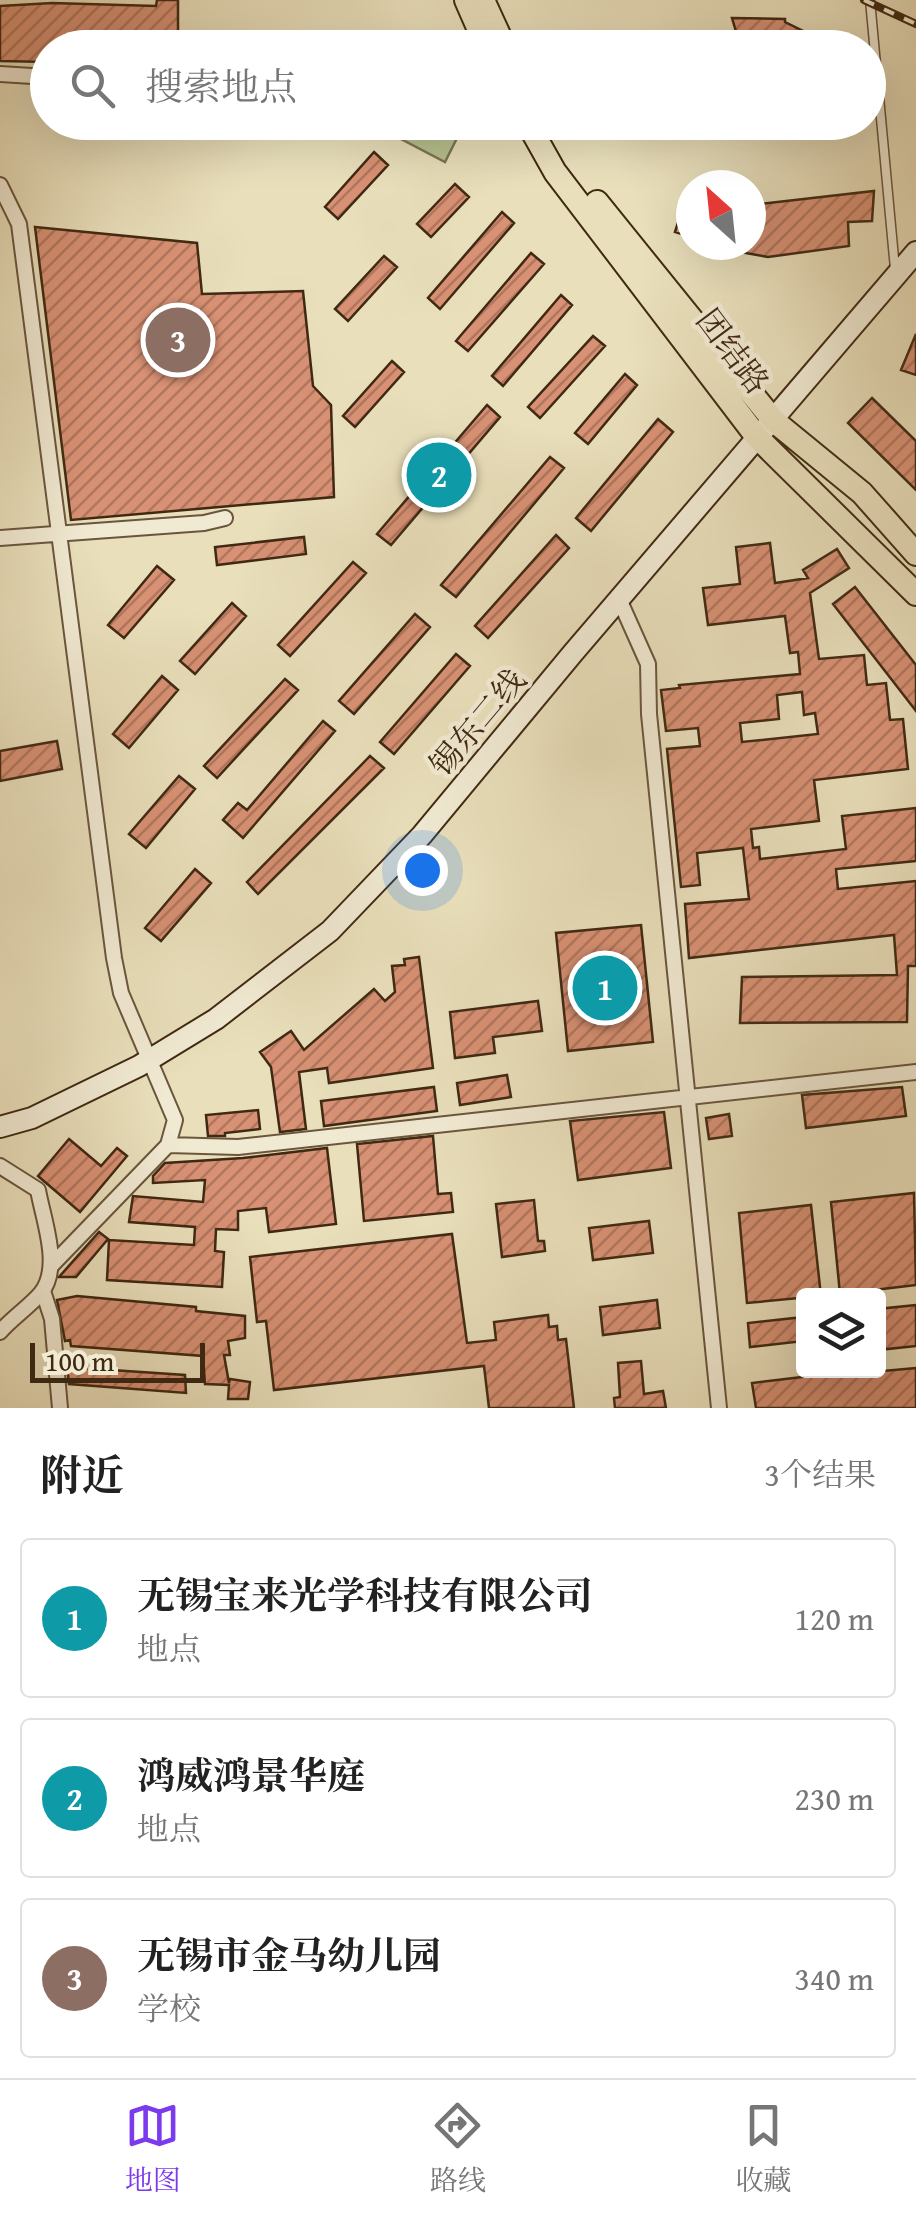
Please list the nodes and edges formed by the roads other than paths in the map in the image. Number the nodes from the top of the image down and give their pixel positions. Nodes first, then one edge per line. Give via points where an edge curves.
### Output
1 (466, 0) edge
2 (483, 0) edge
3 (870, 0) edge
4 (479, 30) edge
5 (497, 30) edge
6 (873, 30) edge
7 (0, 74) edge
8 (30, 76) edge
9 (537, 140) edge
10 (552, 140) edge
11 (883, 140) edge
12 (0, 185) edge
13 (916, 252) edge
14 (895, 276) junction
15 (766, 429) junction
16 (225, 518) dead end
17 (59, 532) junction
18 (0, 538) edge
19 (916, 554) edge
20 (916, 594) edge
21 (619, 599) junction
22 (148, 1061) junction
23 (916, 1072) edge
24 (687, 1097) junction
25 (0, 1127) edge
26 (168, 1145) junction
27 (0, 1166) edge
28 (52, 1265) junction
29 (43, 1291) junction
30 (0, 1332) edge
31 (60, 1408) edge
32 (719, 1408) edge

1 - 4 main road
2 - 5 main road
3 - 6 lane
7 - 8 street
9 - 15 main road, 团结路 via 556,172
10 - 15 main road, 团结路
11 - 14 lane
12 - 17 street via 20,224
13 - 14 main road, 锡东二线
14 - 15 main road, 锡东二线
15 - 19 main road, 团结路 via 862,493
15 - 20 main road, 团结路
15 - 21 main road, 锡东二线
16 - 17 street
17 - 18 street
17 - 22 street via 114,958
21 - 22 main road, 锡东二线 via 422,835 330,931 216,1020
21 - 24 street via 648,664
22 - 25 main road, 锡东二线
22 - 26 street via 174,1120
23 - 24 street
24 - 26 street via 238,1147
24 - 32 street
26 - 28 street
27 - 28 street via 38,1190
28 - 29 street
29 - 30 street
29 - 31 street

